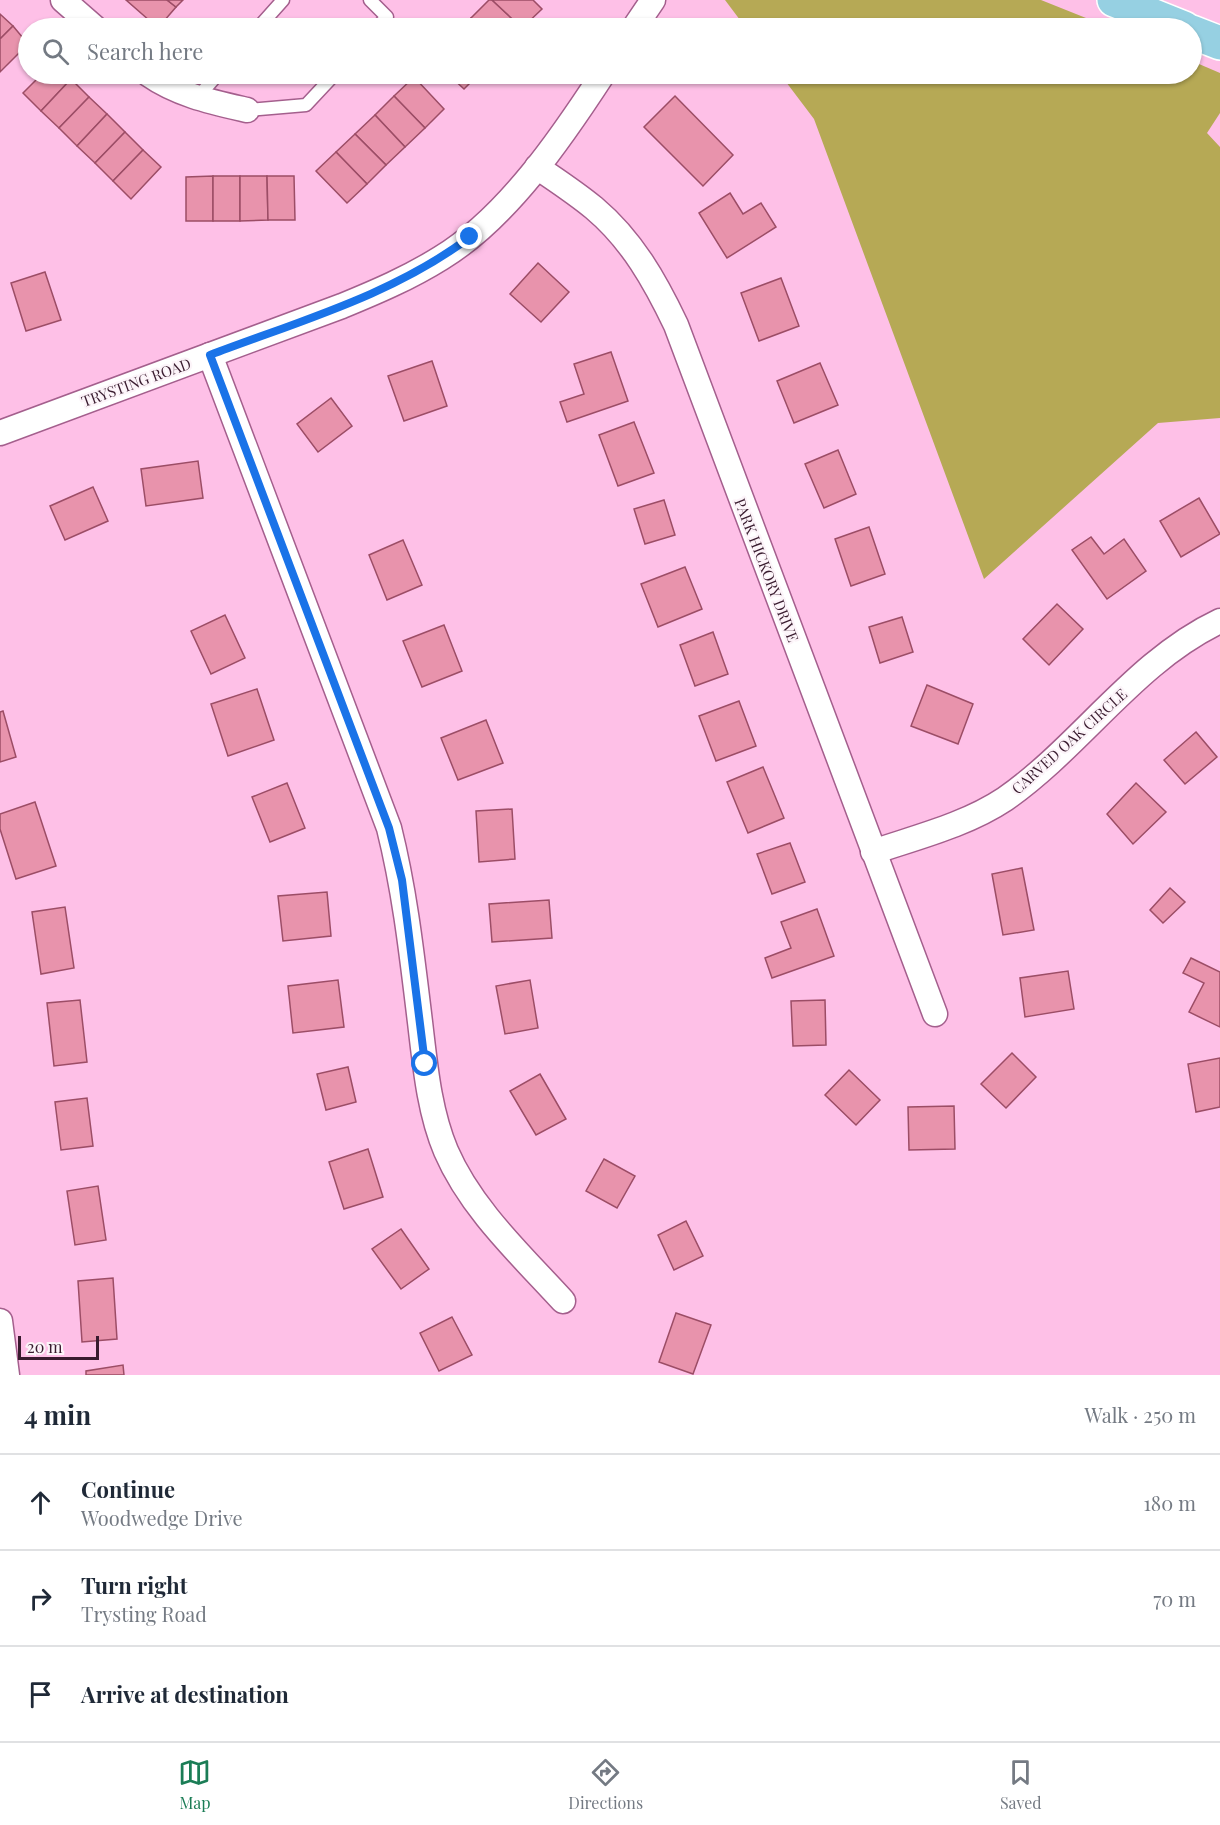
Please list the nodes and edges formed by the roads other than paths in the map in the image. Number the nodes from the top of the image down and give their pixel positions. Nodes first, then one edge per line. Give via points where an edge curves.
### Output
1 (63, 0) edge
2 (283, 0) edge
3 (370, 0) edge
4 (653, 0) edge
5 (1114, 0) edge
6 (84, 18) edge
7 (267, 18) edge
8 (386, 18) edge
9 (640, 18) edge
10 (1159, 18) edge
11 (1202, 36) edge
12 (1220, 43) edge
13 (164, 84) edge
14 (209, 84) edge
15 (326, 84) edge
16 (596, 84) edge
17 (196, 98) junction
18 (247, 110) joint
19 (537, 167) junction
20 (210, 355) junction
21 (0, 433) edge
22 (1220, 621) edge
23 (873, 852) junction
24 (935, 1014) dead end
25 (563, 1301) dead end
26 (0, 1321) edge
27 (7, 1375) edge

1 - 6 street
2 - 7 lane
3 - 8 lane
4 - 9 street
5 - 10 main road
11 - 12 main road
13 - 17 street
14 - 17 lane
15 - 18 lane via 306,105
16 - 19 street, TRYSTING ROAD
17 - 18 street
19 - 20 street, TRYSTING ROAD via 470,237 442,258 388,288
19 - 23 street, PARK HICKORY DRIVE via 611,224 642,261 659,290 676,325
20 - 21 street, TRYSTING ROAD
20 - 25 street via 389,828 402,880 425,1064 446,1150 490,1222
22 - 23 street, CARVED OAK CIRCLE via 1182,642 1141,675 1004,799 958,822
23 - 24 street, PARK HICKORY DRIVE
26 - 27 street

